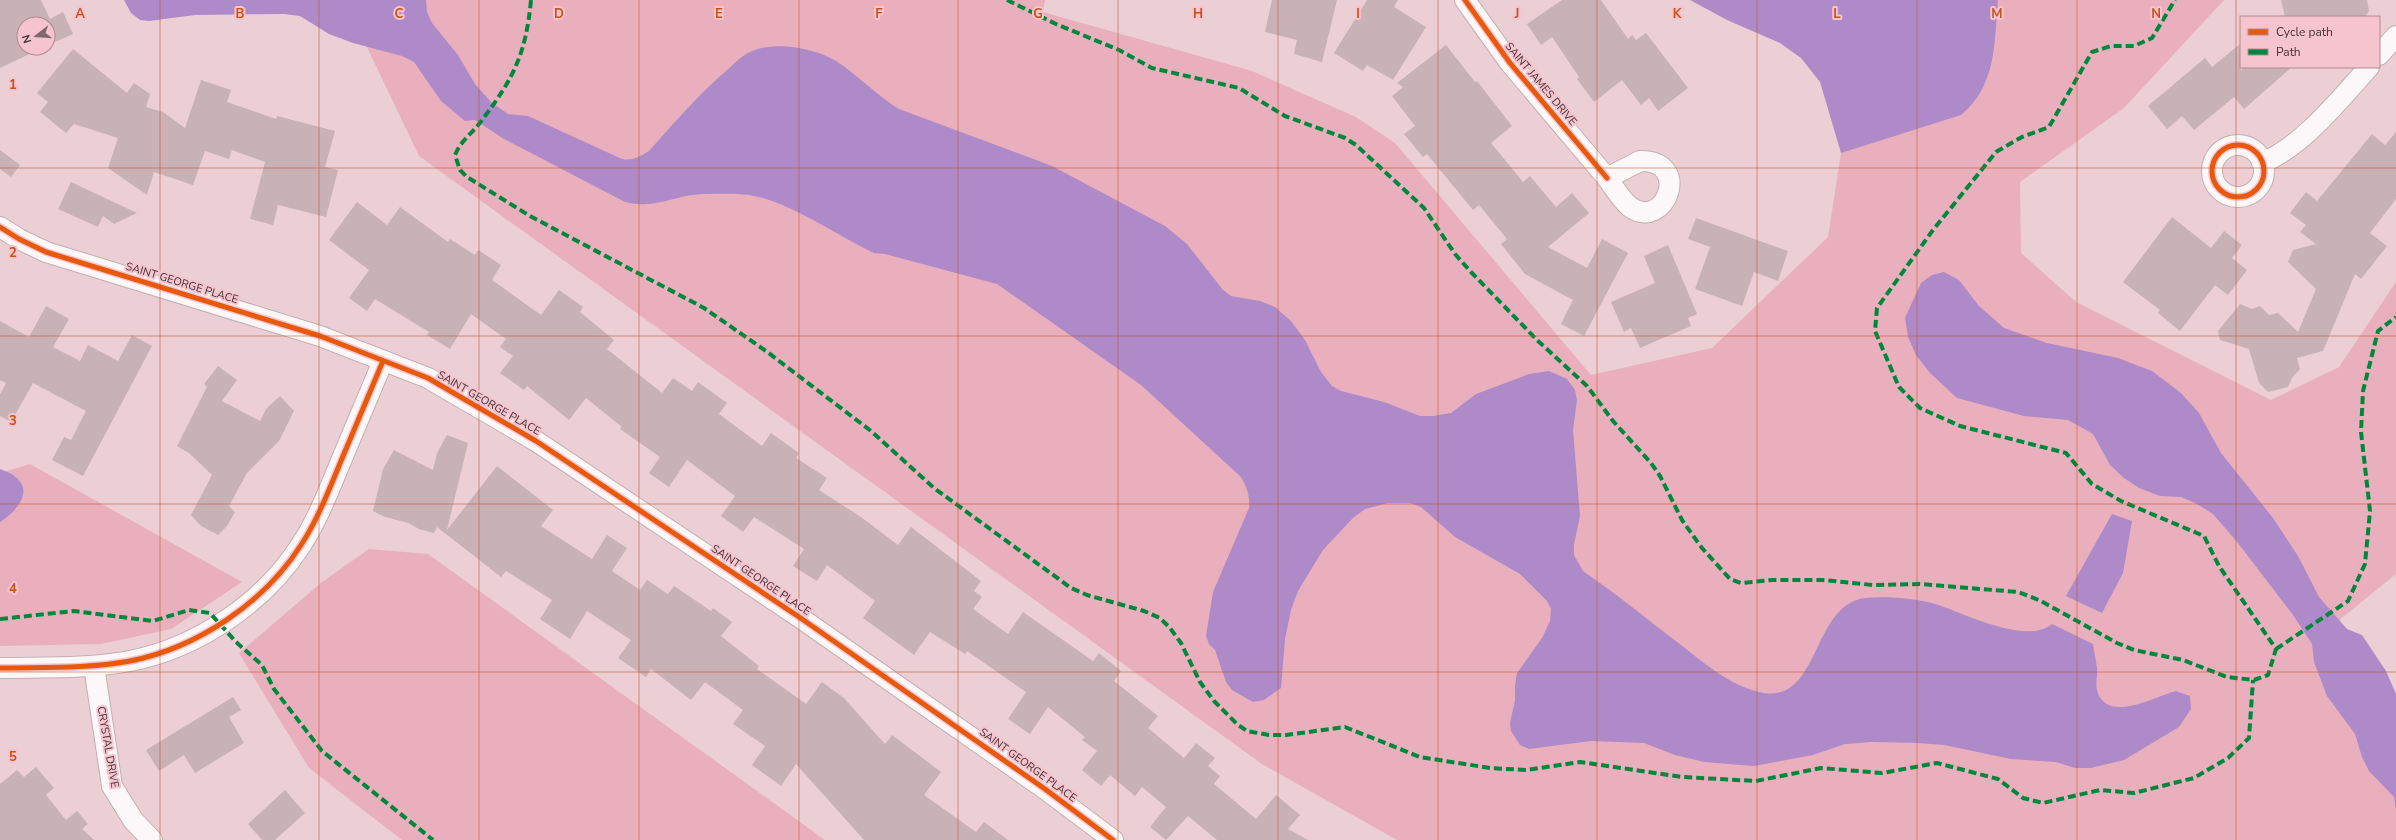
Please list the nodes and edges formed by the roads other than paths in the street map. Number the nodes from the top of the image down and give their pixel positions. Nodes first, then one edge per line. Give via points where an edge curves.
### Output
1 (1465, 0) edge
2 (2396, 36) edge
3 (2380, 54) edge
4 (2368, 68) edge
5 (2262, 163) dead end
6 (1607, 178) dead end
7 (0, 227) edge
8 (383, 361) junction
9 (94, 666) junction
10 (0, 668) edge
11 (152, 840) edge
12 (1113, 840) edge

1 - 6 street, SAINT JAMES DRIVE via 1510,63
2 - 3 street
4 - 5 street via 2318,122 2278,156
7 - 8 street, SAINT GEORGE PLACE via 46,252 320,336
8 - 9 street via 319,515 300,547 276,577 247,604 192,640 130,661
8 - 12 street, SAINT GEORGE PLACE via 428,378 536,441 896,684
9 - 10 street
9 - 11 street, CRYSTAL DRIVE via 112,786 133,820

